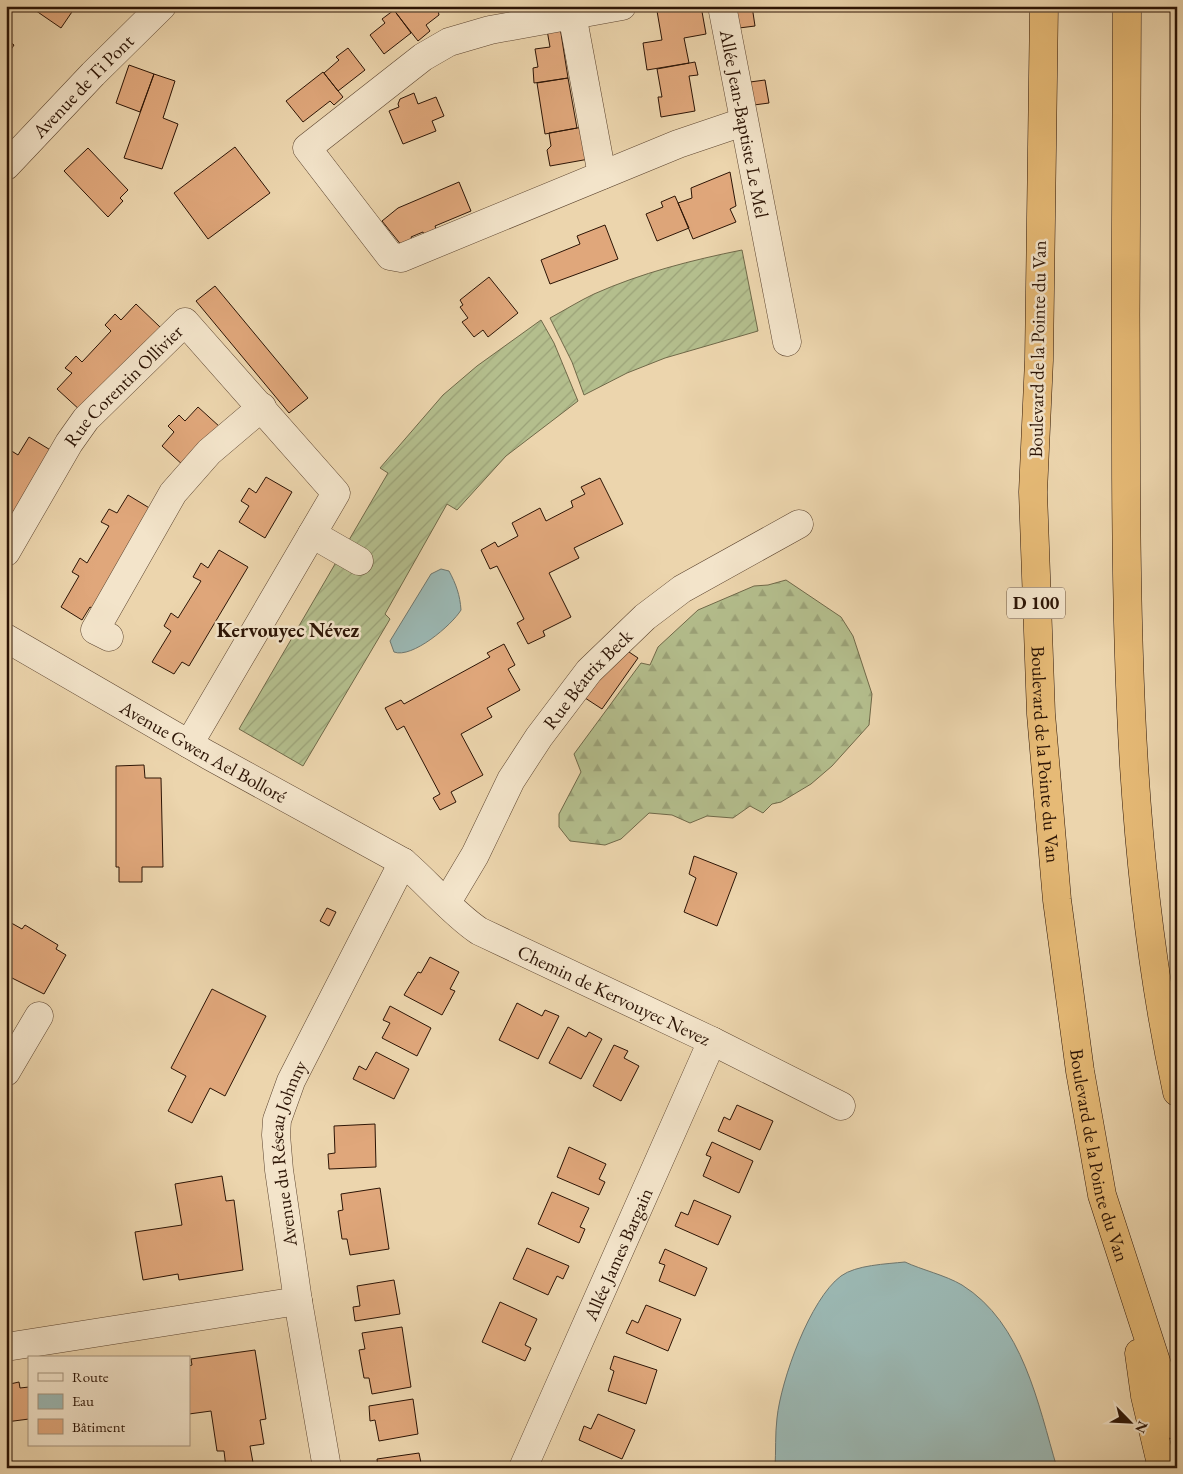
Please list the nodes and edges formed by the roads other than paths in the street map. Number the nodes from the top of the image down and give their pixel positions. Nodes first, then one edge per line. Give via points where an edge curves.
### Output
1 (162, 6) edge
2 (622, 6) edge
3 (722, 6) edge
4 (1044, 6) edge
5 (1127, 6) edge
6 (572, 14) junction
7 (743, 122) junction
8 (6, 166) edge
9 (602, 175) junction
10 (787, 342) dead end
11 (262, 407) junction
12 (798, 524) dead end
13 (312, 534) junction
14 (6, 552) edge
15 (359, 561) dead end
16 (109, 637) dead end
17 (6, 638) edge
18 (189, 744) junction
19 (403, 862) junction
20 (447, 902) junction
21 (39, 1016) dead end
22 (712, 1041) junction
23 (6, 1072) edge
24 (1177, 1092) edge
25 (841, 1106) dead end
26 (1102, 1196) junction
27 (298, 1301) junction
28 (7, 1343) edge
29 (1177, 1426) edge
30 (327, 1468) edge
31 (524, 1468) edge
32 (1162, 1468) edge

1 - 8 street, Avenue de Ti Pont
2 - 6 street
3 - 7 street, Allée Jean-Baptiste Le Mel
4 - 26 highway, Boulevard de la Pointe du Van / D 100 via 1039,360 1033,492 1036,621 1057,900 1080,1071
5 - 24 highway via 1129,683 1149,930
6 - 9 street
6 - 9 street via 466,35 436,47 307,148 394,258 401,258
7 - 9 street
7 - 10 street, Allée Jean-Baptiste Le Mel
11 - 13 street, Rue Corentin Ollivier via 336,493
11 - 14 street, Rue Corentin Ollivier via 185,322 86,418
11 - 16 street via 209,452 173,493 95,630
12 - 20 street, Rue Béatrix Beck via 682,589 645,617 594,665 553,717 511,780 475,855
13 - 15 street
13 - 18 street, Rue Corentin Ollivier
17 - 18 street, Avenue Gwen Ael Bolloré
18 - 19 street, Avenue Gwen Ael Bolloré
19 - 20 street, Chemin de Kervouyec Nevez
19 - 27 street, Avenue du Réseau Johnny via 291,1081 277,1120 279,1170
20 - 22 street, Chemin de Kervouyec Nevez via 464,921 479,931
21 - 23 street
22 - 25 street, Chemin de Kervouyec Nevez
22 - 31 street, Allée James Bargain
26 - 29 highway, Boulevard de la Pointe du Van / D 100
26 - 32 highway
27 - 28 street
27 - 30 street, Avenue du Réseau Johnny

